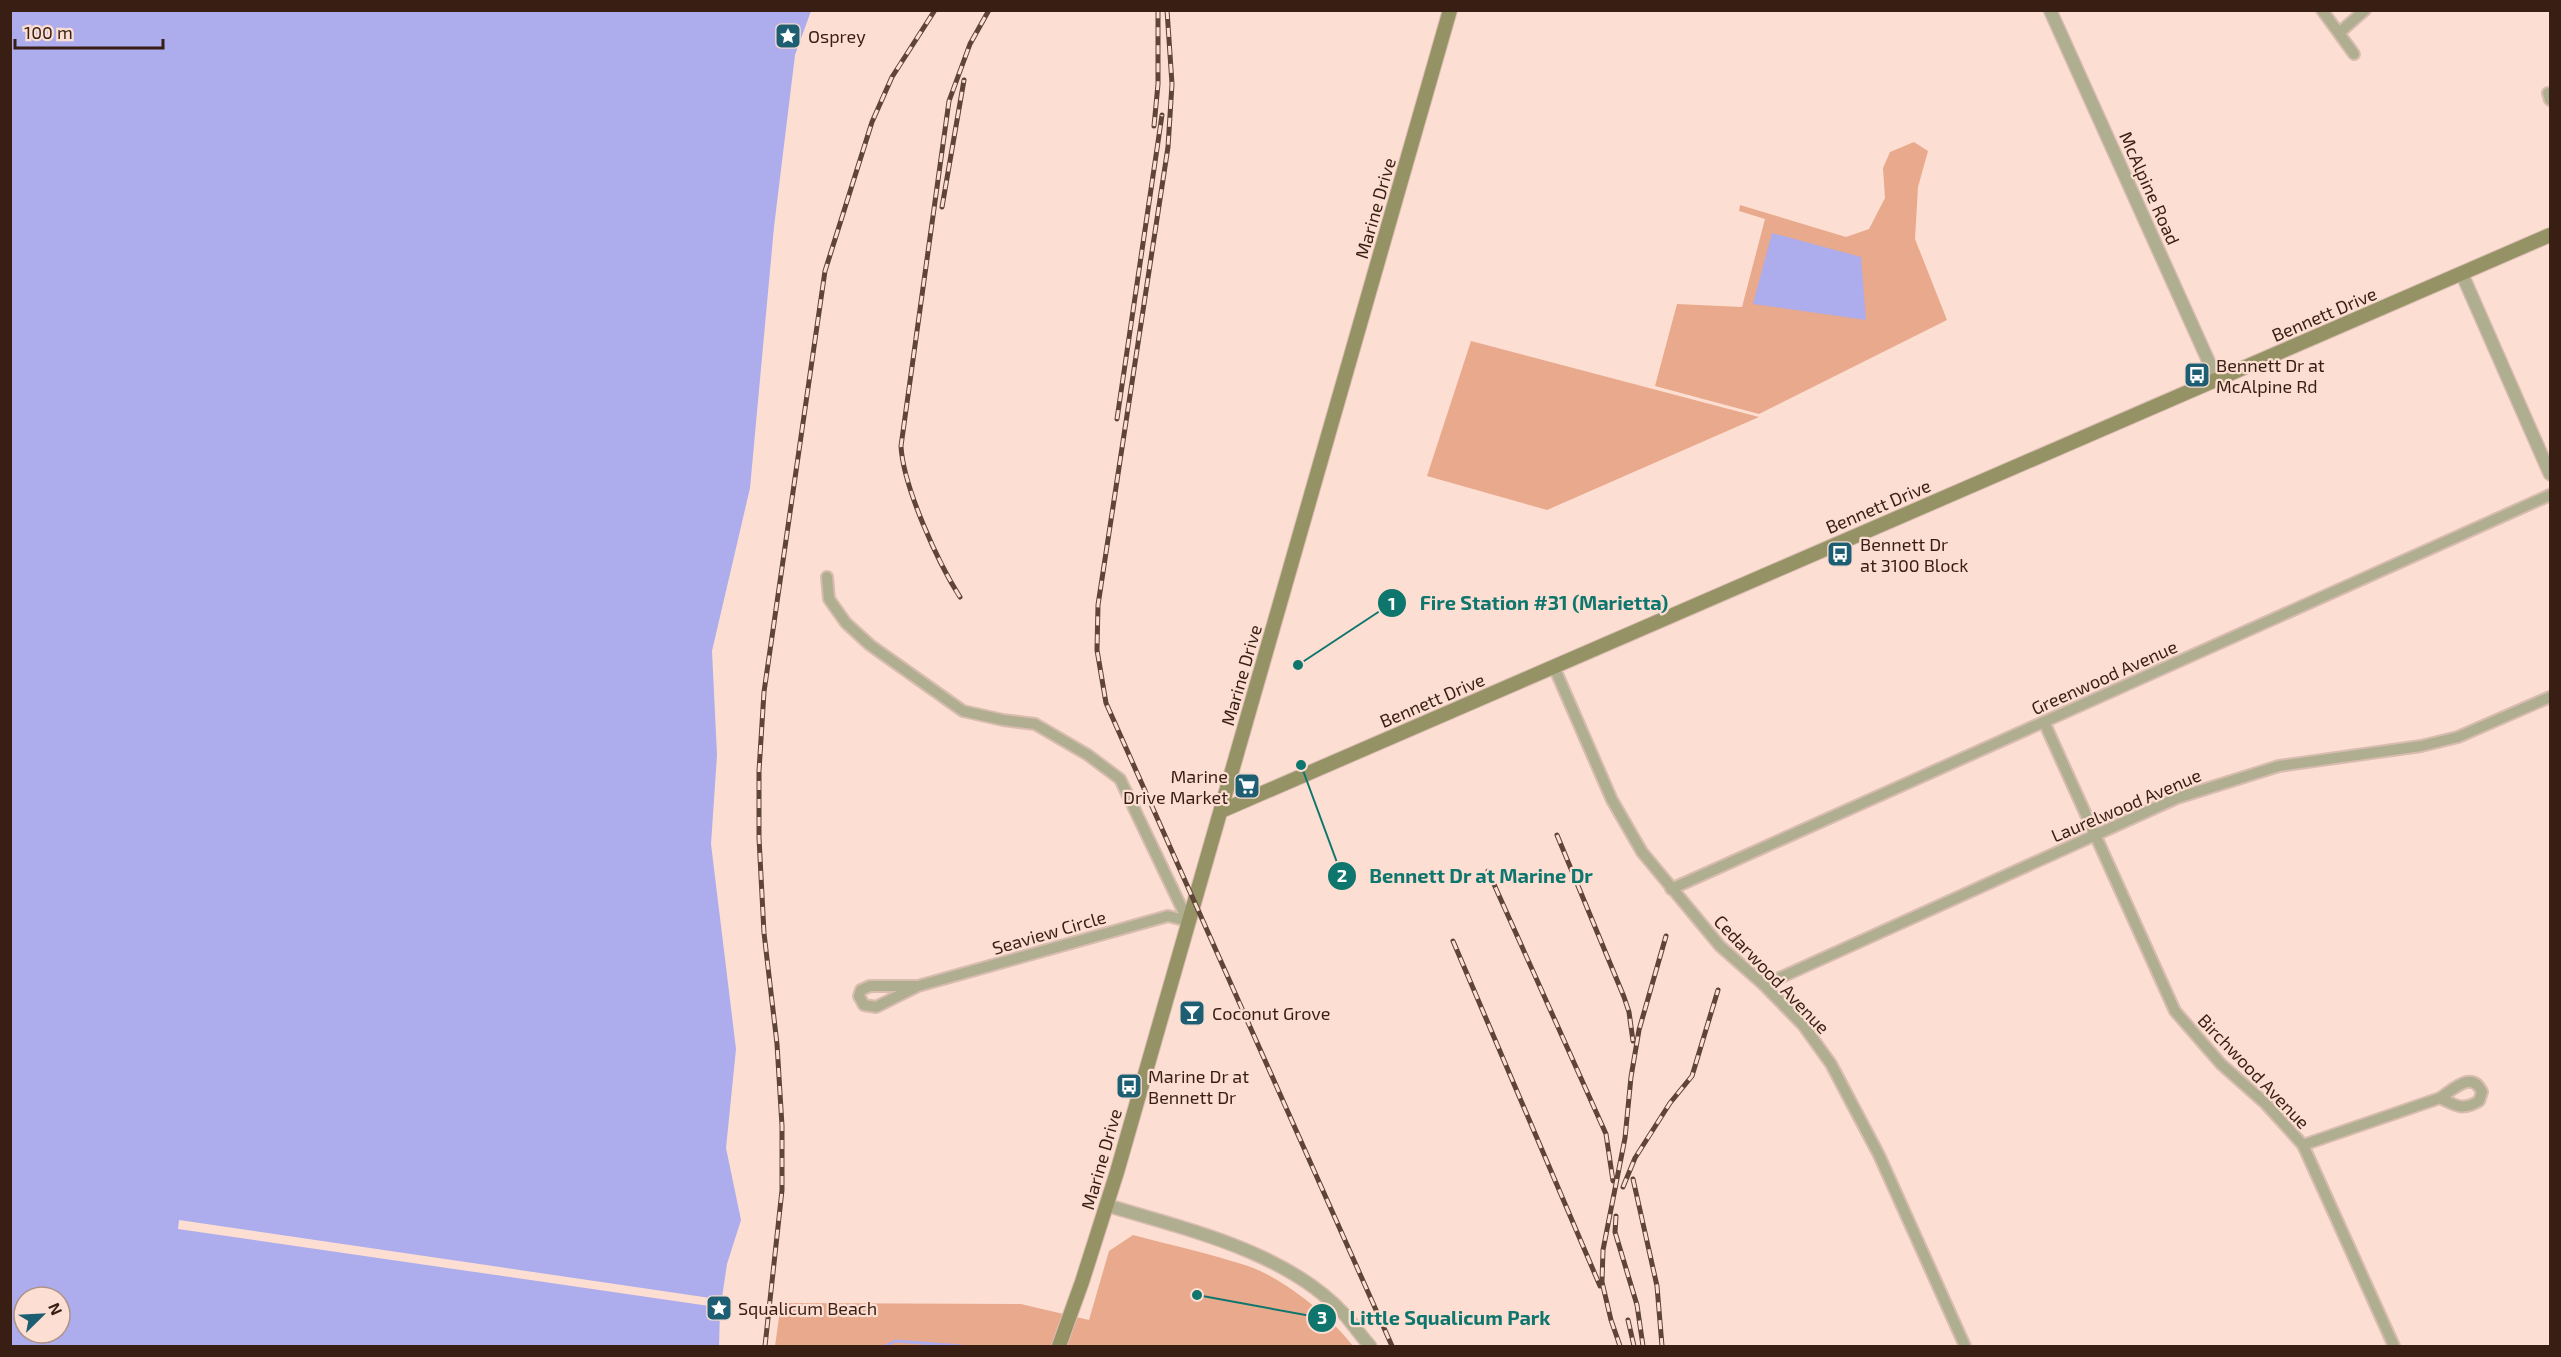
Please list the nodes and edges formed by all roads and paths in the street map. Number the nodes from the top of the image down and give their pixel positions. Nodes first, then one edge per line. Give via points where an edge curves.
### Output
1 (1450, 10) edge
2 (2050, 10) edge
3 (2322, 10) edge
4 (2365, 10) edge
5 (2340, 32) junction
6 (2354, 54) dead end
7 (2550, 235) edge
8 (2462, 274) junction
9 (2217, 380) junction
10 (2550, 474) edge
11 (2550, 495) edge
12 (827, 577) dead end
13 (1554, 667) junction
14 (2550, 697) edge
15 (2044, 722) junction
16 (1221, 811) junction
17 (2096, 834) junction
18 (1671, 889) junction
19 (1188, 921) junction
20 (1764, 985) junction
21 (918, 986) junction
22 (2440, 1098) dead end
23 (2302, 1145) junction
24 (1106, 1205) junction
25 (1059, 1347) edge
26 (1370, 1347) edge
27 (1965, 1347) edge
28 (2394, 1347) edge

1 - 16 main road, Marine Drive
2 - 9 street, McAlpine Road
3 - 5 street
4 - 5 street
5 - 6 street
7 - 8 main road, Bennett Drive
8 - 9 main road, Bennett Drive
8 - 10 street
9 - 13 main road, Bennett Drive
11 - 15 street, Greenwood Avenue
12 - 19 street via 829,599 846,622 870,645 963,711 1035,724 1120,779
13 - 16 main road, Bennett Drive
13 - 18 street, Cedarwood Avenue via 1612,800 1642,852
14 - 17 street, Laurelwood Avenue via 2487,726 2421,746 2279,766 2244,776 2177,798
15 - 17 street, Birchwood Avenue
15 - 18 street, Greenwood Avenue
16 - 19 main road, Marine Drive
17 - 20 street, Laurelwood Avenue
17 - 23 street, Birchwood Avenue via 2175,1011
18 - 20 street, Cedarwood Avenue via 1720,946
19 - 21 street, Seaview Circle via 1168,916
19 - 24 main road, Marine Drive
20 - 27 street, Cedarwood Avenue via 1803,1025 1831,1064 1880,1155
21 - 21 street, Seaview Circle via 876,1007 864,1005 859,996 861,990 870,986
22 - 23 street
23 - 28 street, Birchwood Avenue
24 - 25 main road, Marine Drive
24 - 26 street via 1224,1242 1274,1263 1343,1313

